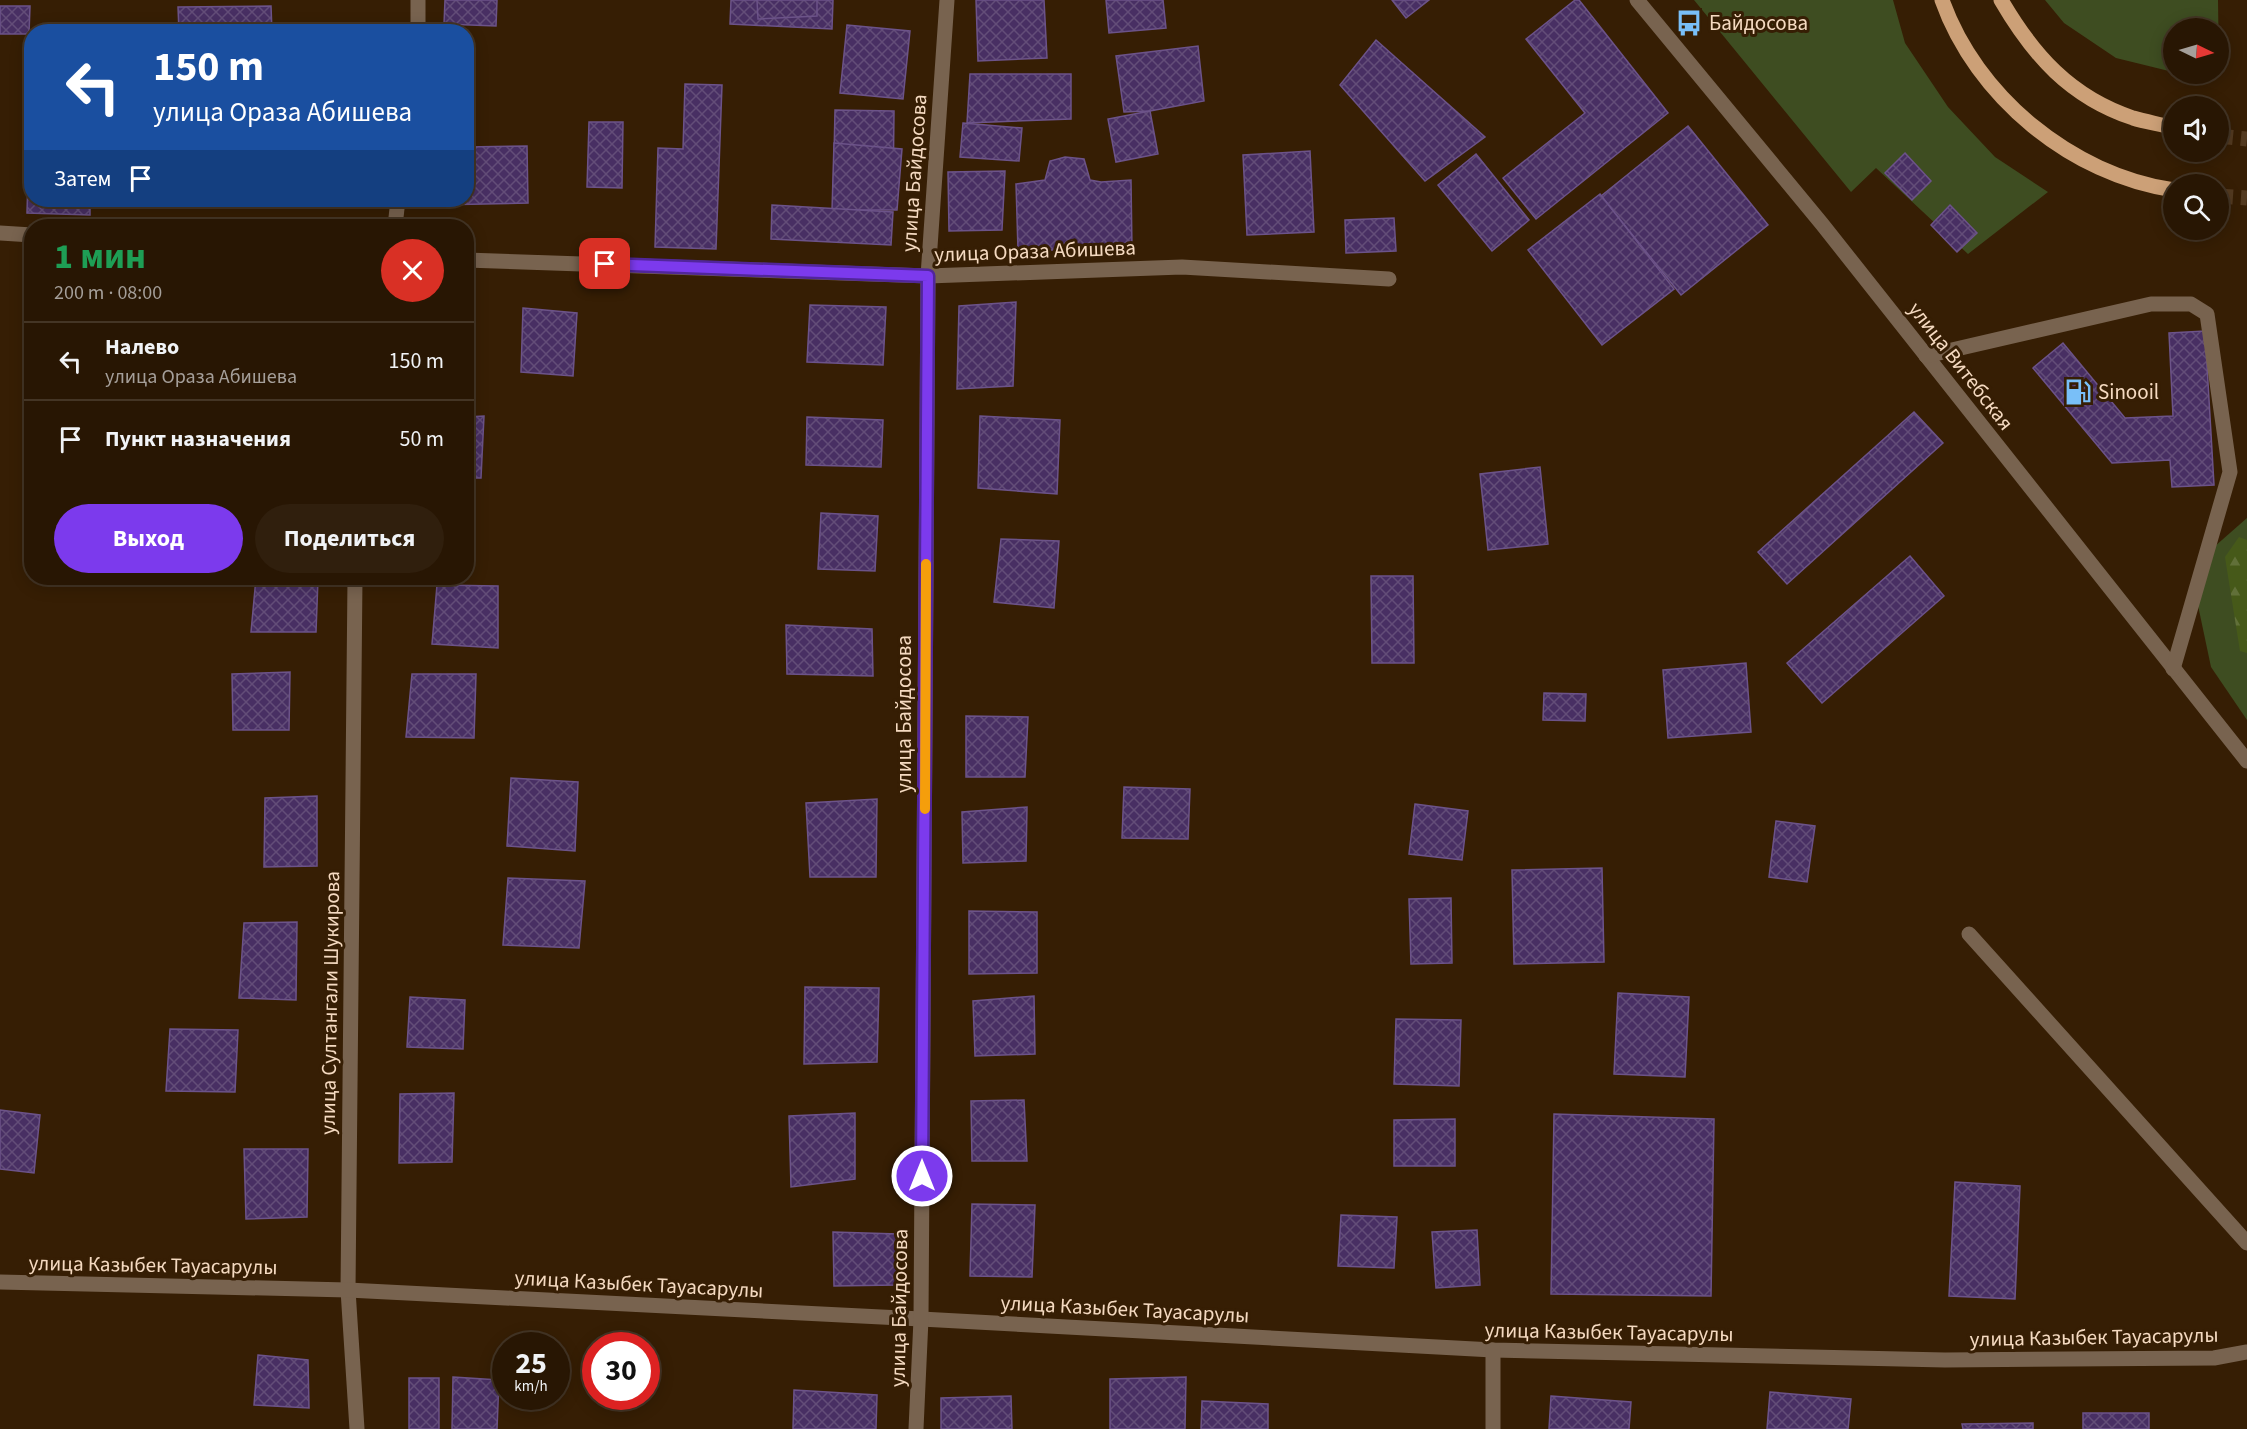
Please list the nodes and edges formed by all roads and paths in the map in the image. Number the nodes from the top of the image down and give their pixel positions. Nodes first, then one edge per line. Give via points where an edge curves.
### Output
1 (418, 0) edge
2 (947, 0) edge
3 (1637, 0) edge
4 (1942, 0) edge
5 (2001, 0) edge
6 (418, 24) edge
7 (2163, 125) edge
8 (2163, 188) edge
9 (0, 233) edge
10 (24, 234) edge
11 (474, 260) edge
12 (928, 276) junction
13 (1389, 279) dead end
14 (1926, 356) junction
15 (355, 585) edge
16 (2174, 669) junction
17 (2247, 761) edge
18 (1969, 934) dead end
19 (2247, 1242) edge
20 (0, 1282) edge
21 (348, 1290) junction
22 (921, 1319) junction
23 (1493, 1350) junction
24 (2247, 1352) edge
25 (357, 1429) edge
26 (916, 1429) edge
27 (1493, 1429) edge

1 - 6 street
2 - 12 street, улица Байдосова
3 - 14 street, улица Витебская
4 - 8 main road via 1951,25 1984,78 2025,121 2071,152 2112,173
5 - 7 main road via 2028,44 2061,79 2098,103
9 - 10 street
11 - 12 street, улица Ораза Абишева
12 - 13 street, улица Ораза Абишева via 1182,267
12 - 22 street, улица Байдосова
14 - 16 street, улица Витебская
14 - 16 street via 2151,304 2191,304 2207,314 2230,472
15 - 21 street, улица Султангали Шукирова
16 - 17 street, улица Витебская
18 - 19 street
20 - 21 street, улица Казыбек Тауасарулы
21 - 22 street, улица Казыбек Тауасарулы
21 - 25 street, улица Султангали Шукирова
22 - 23 street, улица Казыбек Тауасарулы
22 - 26 street, улица Байдосова
23 - 24 street, улица Казыбек Тауасарулы via 1945,1360 2214,1358
23 - 27 street

